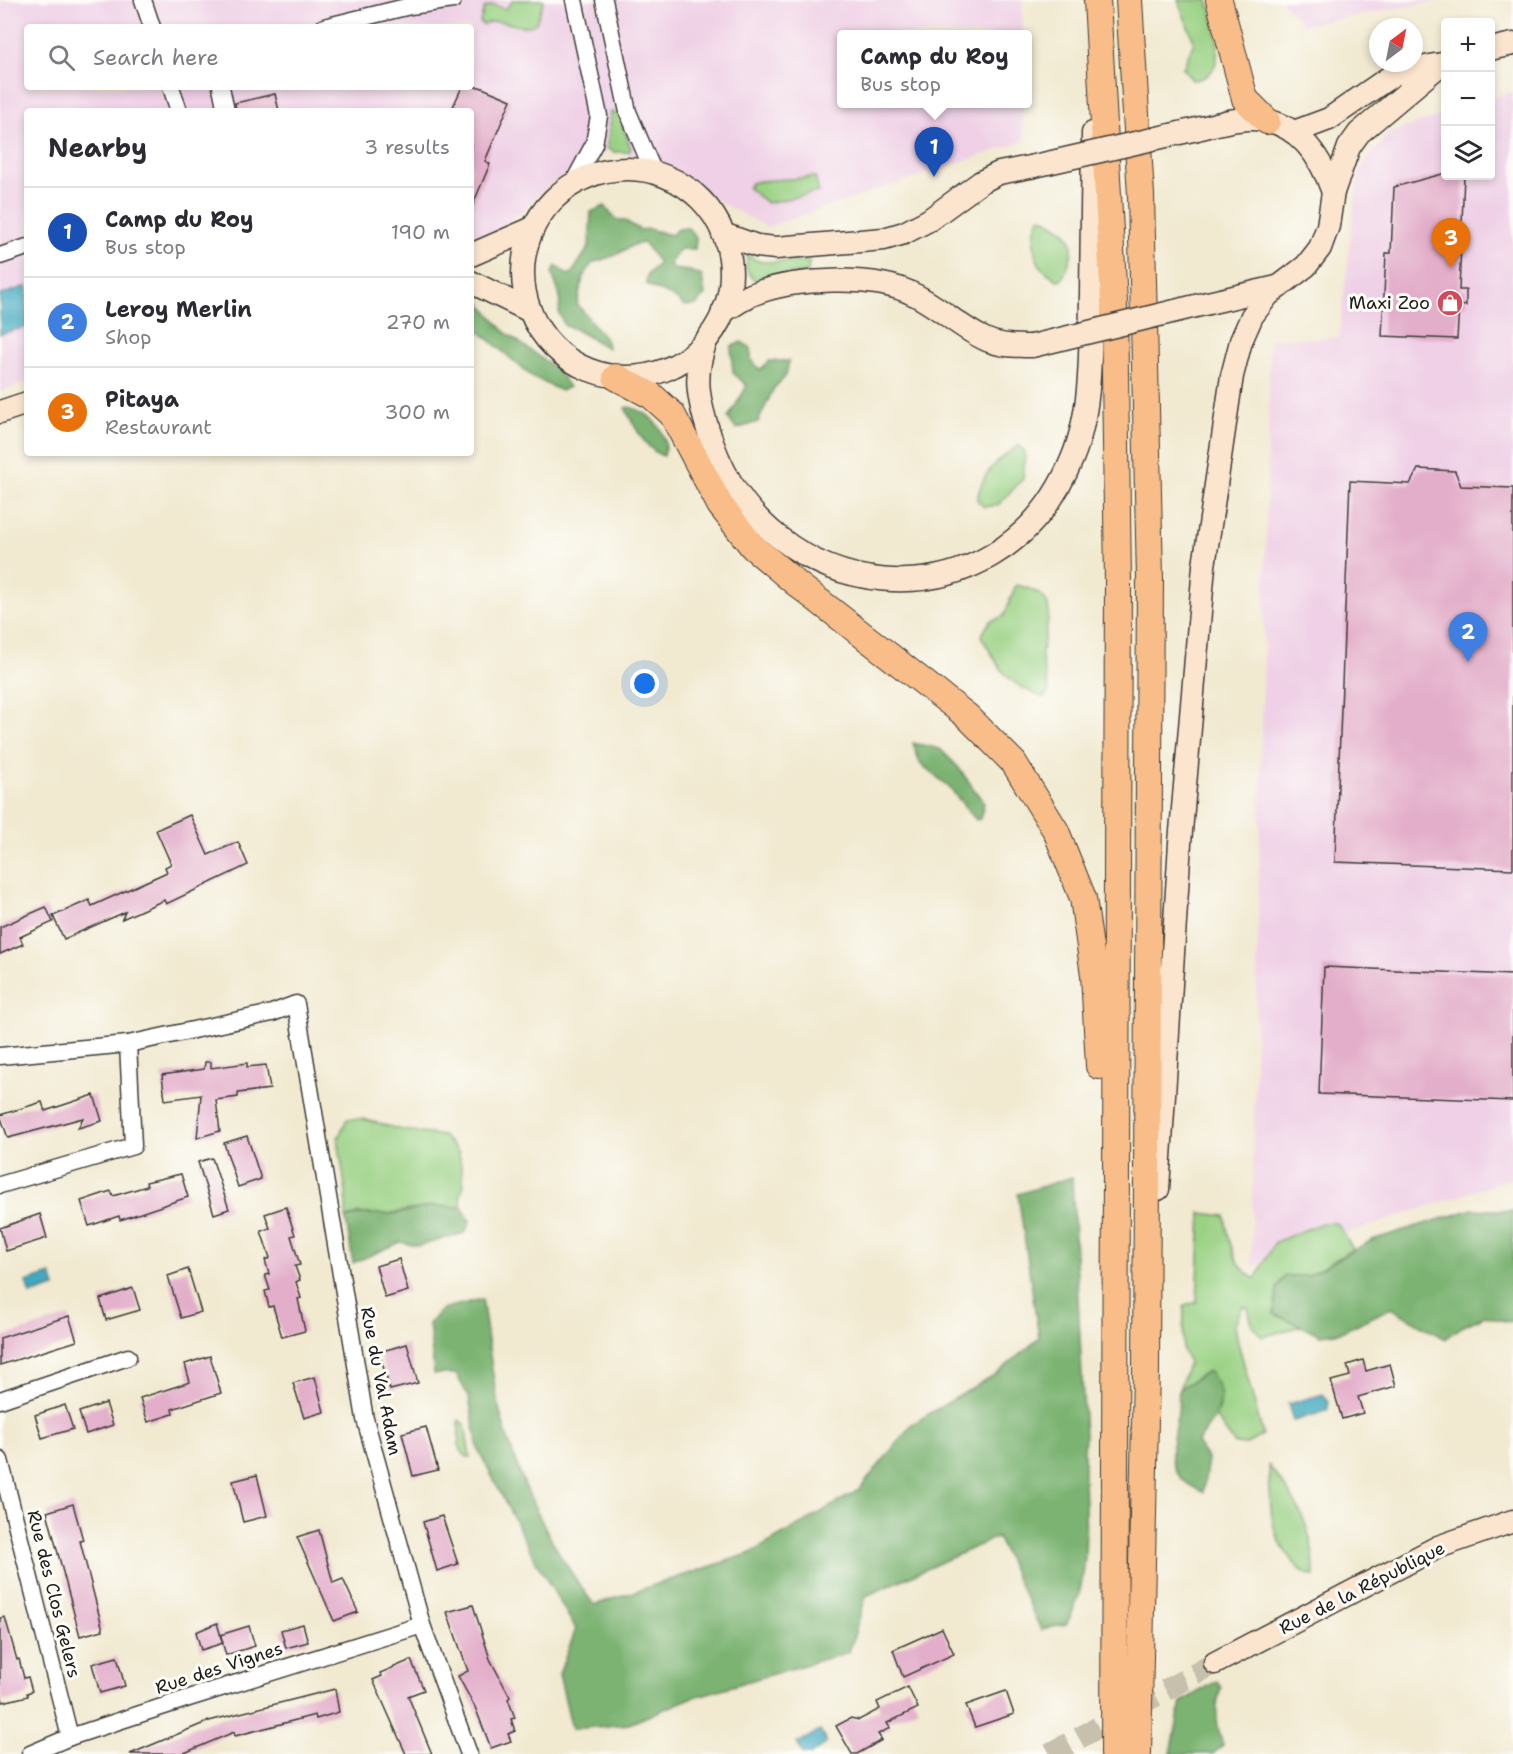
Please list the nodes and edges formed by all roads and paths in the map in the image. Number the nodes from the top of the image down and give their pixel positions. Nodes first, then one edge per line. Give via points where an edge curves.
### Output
1 (143, 0) edge
2 (453, 0) edge
3 (574, 0) edge
4 (604, 0) edge
5 (1096, 0) edge
6 (1129, 0) edge
7 (1219, 0) edge
8 (151, 24) edge
9 (336, 24) edge
10 (1513, 44) edge
11 (1495, 48) edge
12 (1441, 63) edge
13 (1441, 65) edge
14 (172, 90) edge
15 (222, 90) edge
16 (178, 108) edge
17 (225, 108) edge
18 (1267, 121) junction
19 (1294, 132) junction
20 (654, 173) junction
21 (572, 185) junction
22 (1333, 192) junction
23 (533, 228) junction
24 (723, 234) junction
25 (24, 248) edge
26 (474, 254) edge
27 (0, 256) edge
28 (474, 283) edge
29 (1279, 286) junction
30 (530, 311) junction
31 (723, 311) junction
32 (706, 340) junction
33 (616, 376) junction
34 (24, 404) edge
35 (0, 412) edge
36 (128, 1044) junction
37 (0, 1056) edge
38 (0, 1185) edge
39 (1114, 1322) junction
40 (128, 1357) dead end
41 (1146, 1370) junction
42 (0, 1400) edge
43 (0, 1460) edge
44 (1513, 1521) edge
45 (423, 1625) junction
46 (1215, 1663) tunnel mouth
47 (70, 1737) junction
48 (30, 1754) edge
49 (469, 1754) edge
50 (1114, 1754) edge
51 (1138, 1754) edge

1 - 8 street
2 - 9 street
3 - 21 street via 599,116 594,144
4 - 20 street via 628,112
5 - 32 main road via 1090,351 1082,428 1053,497 1007,544 949,572 890,582 854,576 820,564 787,544 757,519 730,485 712,445 699,403 698,362
5 - 39 main road via 1114,302 1118,582
6 - 41 main road via 1141,195 1148,427
7 - 18 main road via 1245,99
10 - 11 main road
12 - 19 main road via 1394,74 1329,118
13 - 22 main road via 1359,133 1345,155
14 - 16 street
15 - 17 street
18 - 19 main road
18 - 24 main road, bridge via 1237,120 999,173 929,220 884,239 776,248
19 - 22 main road via 1318,157
20 - 21 main road via 611,171
20 - 24 main road via 672,180 702,202
21 - 23 main road via 556,197
22 - 29 main road via 1320,248 1306,266
23 - 26 main road
23 - 30 main road via 523,261
24 - 31 main road via 730,265
25 - 27 street
28 - 30 main road
29 - 31 main road, bridge via 1032,346 986,340 915,294 885,284 816,282 780,287 750,296
29 - 41 main road via 1252,316 1232,376 1204,566 1180,843
30 - 33 main road via 544,336 564,356 588,370
31 - 32 main road
32 - 33 main road via 672,367 644,376
33 - 39 main road via 652,396 672,414 720,505 753,547 967,716 1014,763 1056,831 1083,898 1094,975
34 - 35 main road
36 - 37 street
36 - 38 street via 133,1146
36 - 45 street, Rue du Val Adam via 296,1005 364,1419
39 - 50 main road
40 - 42 street
41 - 51 main road
43 - 47 street, Rue des Clos Gelers
44 - 46 main road, Rue de la République via 1438,1546
45 - 47 street, Rue des Vignes
45 - 49 street, Rue du Val Adam
47 - 48 street, Rue des Vignes

